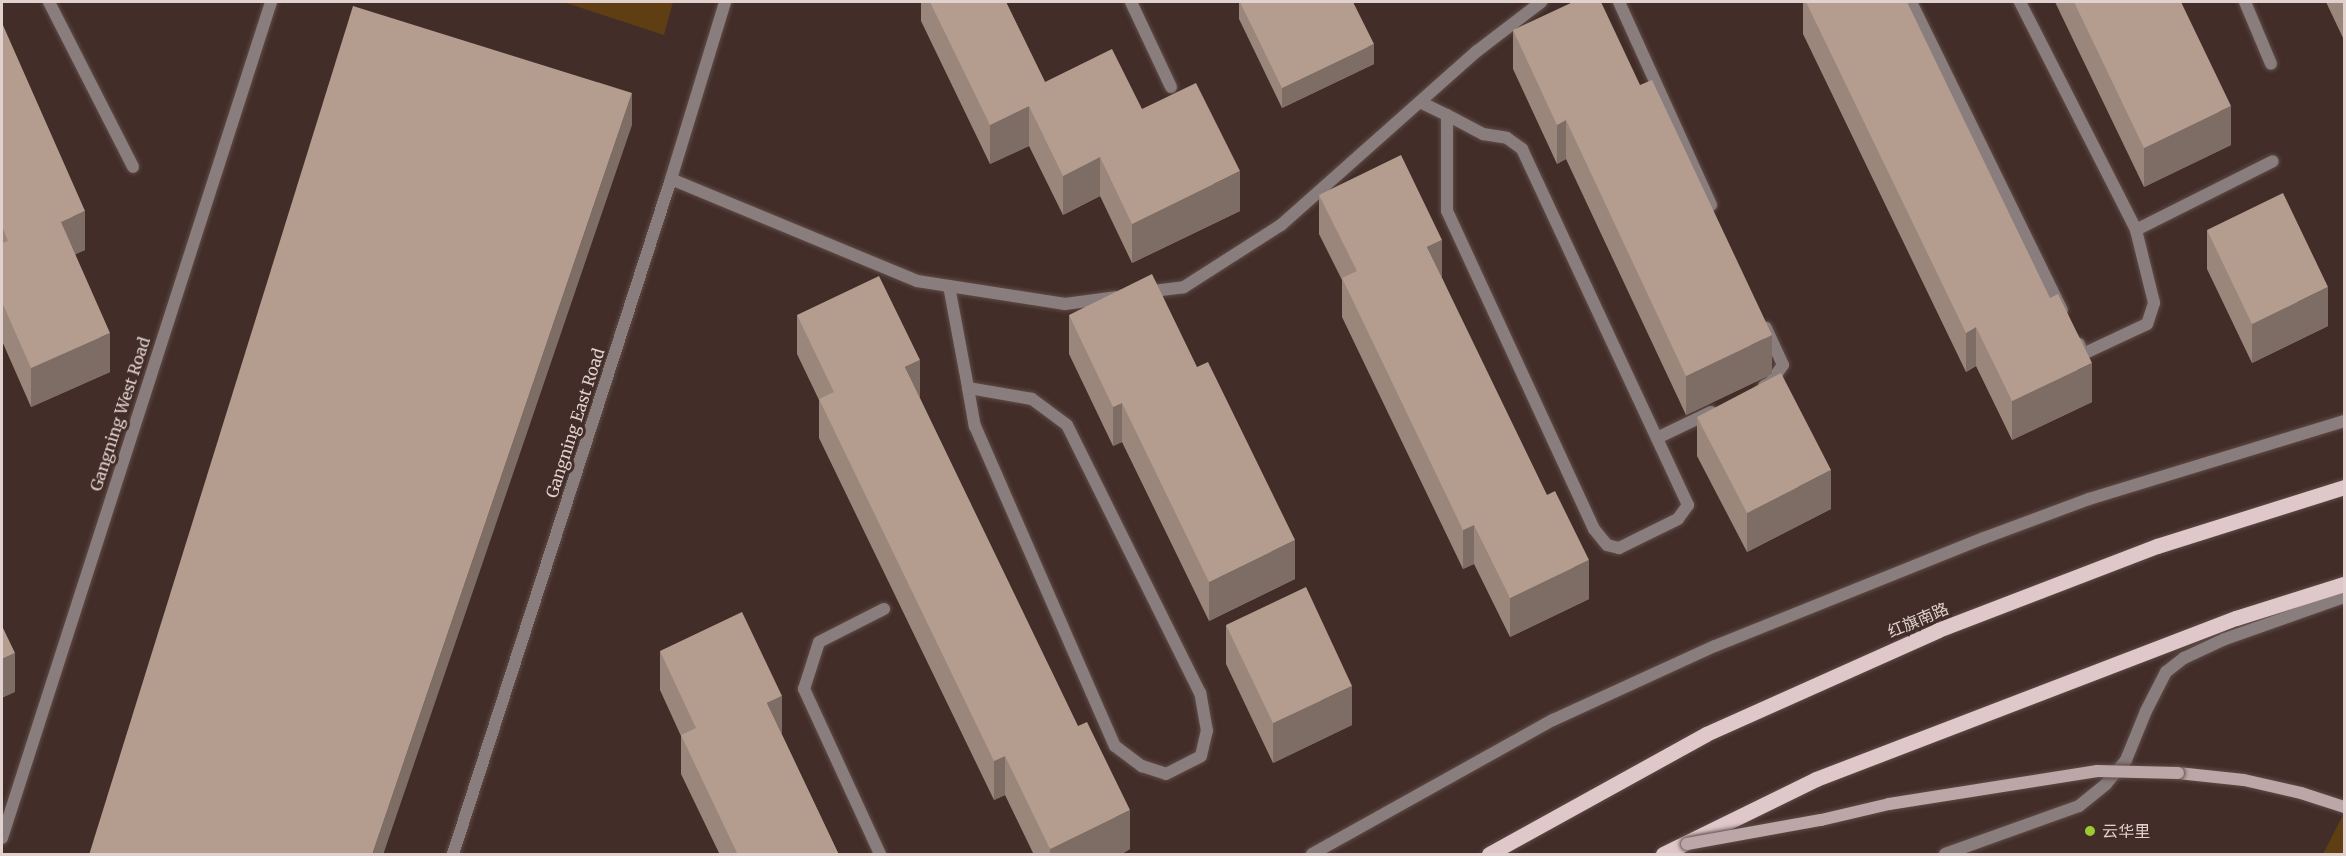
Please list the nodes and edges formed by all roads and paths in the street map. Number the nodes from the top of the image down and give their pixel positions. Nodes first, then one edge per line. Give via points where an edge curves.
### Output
1 (49, 2) edge
2 (271, 2) edge
3 (725, 2) edge
4 (1131, 2) edge
5 (1541, 2) edge
6 (1618, 2) edge
7 (1911, 2) edge
8 (2020, 2) edge
9 (2245, 2) edge
10 (2271, 64) dead end
11 (1171, 87) dead end
12 (1420, 102) junction
13 (1447, 115) junction
14 (2273, 161) dead end
15 (133, 167) dead end
16 (671, 179) junction
17 (1715, 215) edge
18 (2136, 230) junction
19 (949, 286) junction
20 (1759, 312) edge
21 (968, 388) junction
22 (1751, 393) edge
23 (1719, 408) edge
24 (2344, 420) edge
25 (1657, 438) junction
26 (2344, 487) edge
27 (2344, 585) edge
28 (2344, 597) edge
29 (884, 609) dead end
30 (2344, 807) edge
31 (2, 838) edge
32 (1686, 844) junction
33 (453, 855) edge
34 (880, 855) edge
35 (1312, 855) edge
36 (1489, 855) edge
37 (1663, 855) edge
38 (1945, 855) edge

1 - 15 street
2 - 31 street, Gangning West Road
3 - 16 street, Gangning East Road
4 - 11 street
5 - 12 street via 1477,51
6 - 17 street
7 - 18 street via 2084,354 2147,324 2154,303
8 - 18 street
9 - 10 street
12 - 13 street
12 - 19 street via 1281,225 1184,287 1065,304
13 - 25 street via 1484,134 1507,138 1522,149
13 - 25 street via 1447,211 1594,529 1607,544 1619,548 1678,519 1688,505
14 - 18 street
16 - 19 street via 917,281
16 - 33 street, Gangning East Road
19 - 21 street
20 - 22 street via 1783,365 1772,382
21 - 21 street via 975,426 1115,746 1142,766 1166,774 1201,756 1207,731 1200,693 1067,425 1032,399
23 - 25 street
24 - 35 street via 2089,498 1715,646 1553,720
26 - 36 main road, 红旗南路 via 2157,546 1938,630 1706,734
27 - 32 main road, bridge via 2236,618 1816,779
28 - 38 street via 2225,639 2184,658 2166,672 2126,760 2106,784 2079,806
29 - 34 street via 819,642 804,689
30 - 32 main road, bridge via 2244,780 2097,771 1889,804
32 - 37 main road

